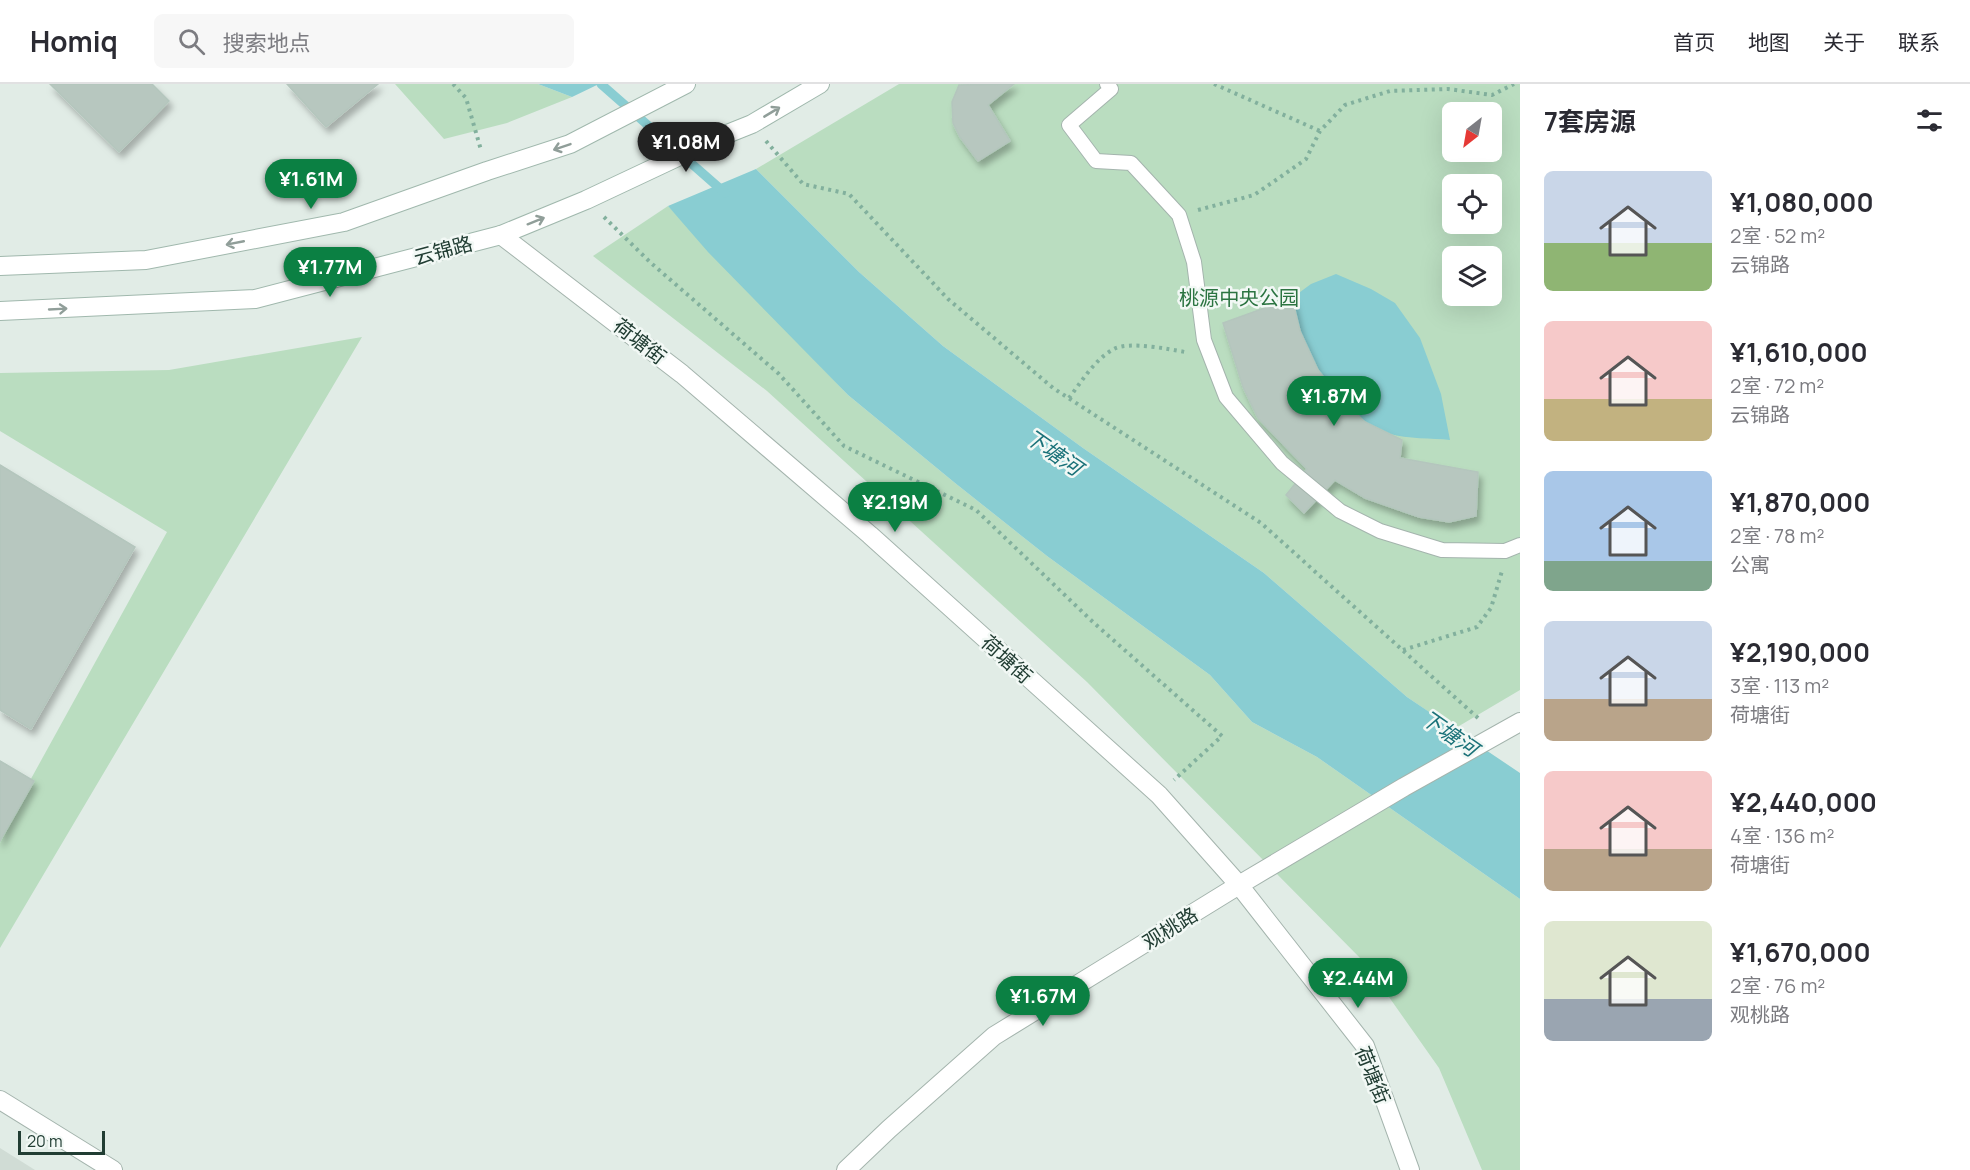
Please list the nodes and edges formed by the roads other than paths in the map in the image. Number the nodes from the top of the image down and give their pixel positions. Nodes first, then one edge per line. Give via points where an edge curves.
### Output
1 (820, 84) edge
2 (1107, 84) edge
3 (680, 87) edge
4 (501, 235) junction
5 (0, 266) edge
6 (0, 312) edge
7 (1520, 545) edge
8 (1520, 722) edge
9 (1239, 885) junction
10 (0, 1100) edge
11 (113, 1170) edge
12 (846, 1170) edge
13 (1410, 1170) edge

4 -> 1 street, 云锦路 via 752,124
2 - 7 lane via 1111,89 1070,125 1096,160 1131,163 1179,215 1194,262 1204,340 1226,397 1282,463 1340,511 1380,531 1442,550 1505,551
3 -> 5 street via 570,144 344,222 146,260
6 -> 4 street, 云锦路 via 255,299
4 - 9 street, 荷塘街 via 682,374 870,535 1158,795
8 - 9 street, 观桃路
9 - 12 street, 观桃路 via 994,1036
9 - 13 street, 荷塘街 via 1365,1046
10 - 11 street

